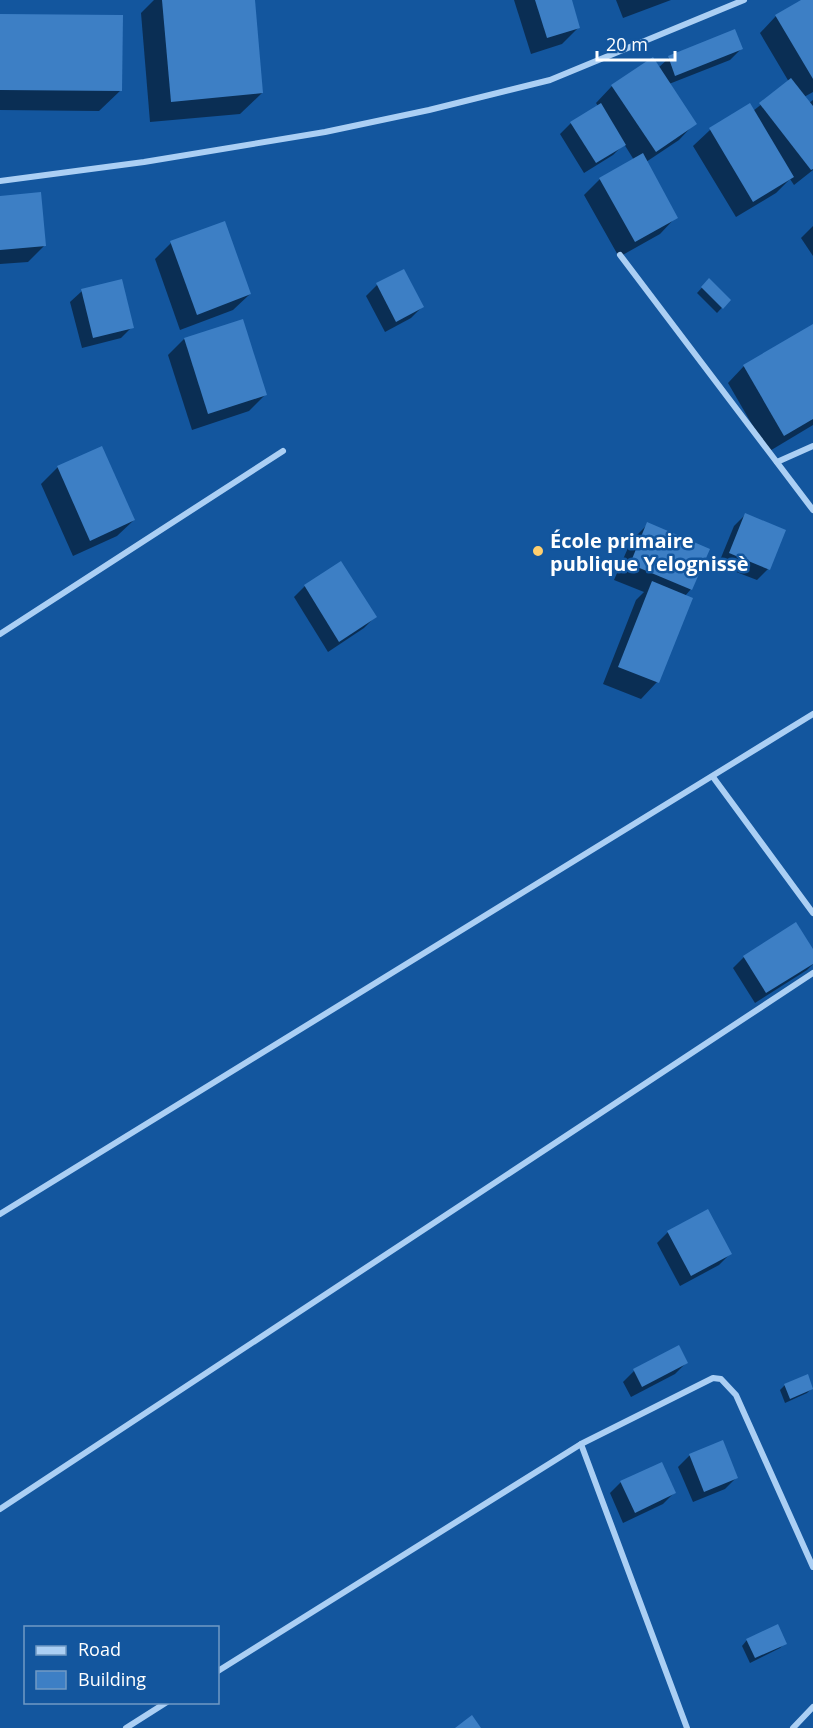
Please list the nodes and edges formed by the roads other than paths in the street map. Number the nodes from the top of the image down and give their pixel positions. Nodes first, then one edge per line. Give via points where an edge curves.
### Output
1 (744, 0) edge
2 (0, 181) edge
3 (620, 255) dead end
4 (813, 446) edge
5 (283, 451) dead end
6 (777, 462) junction
7 (813, 510) edge
8 (0, 634) edge
9 (813, 714) edge
10 (713, 777) junction
11 (813, 913) edge
12 (813, 973) edge
13 (0, 1214) edge
14 (581, 1444) junction
15 (0, 1509) edge
16 (813, 1567) edge
17 (219, 1670) edge
18 (164, 1704) edge
19 (813, 1707) edge
20 (126, 1728) edge
21 (687, 1728) edge
22 (793, 1728) edge

1 - 2 street via 550,80 429,110 166,159
3 - 6 street
4 - 6 street
5 - 8 street
6 - 7 street
9 - 10 street
10 - 11 street
10 - 13 street
12 - 15 street
14 - 16 street via 712,1378 721,1379 736,1395
14 - 17 street
14 - 21 street
18 - 20 street
19 - 22 street

